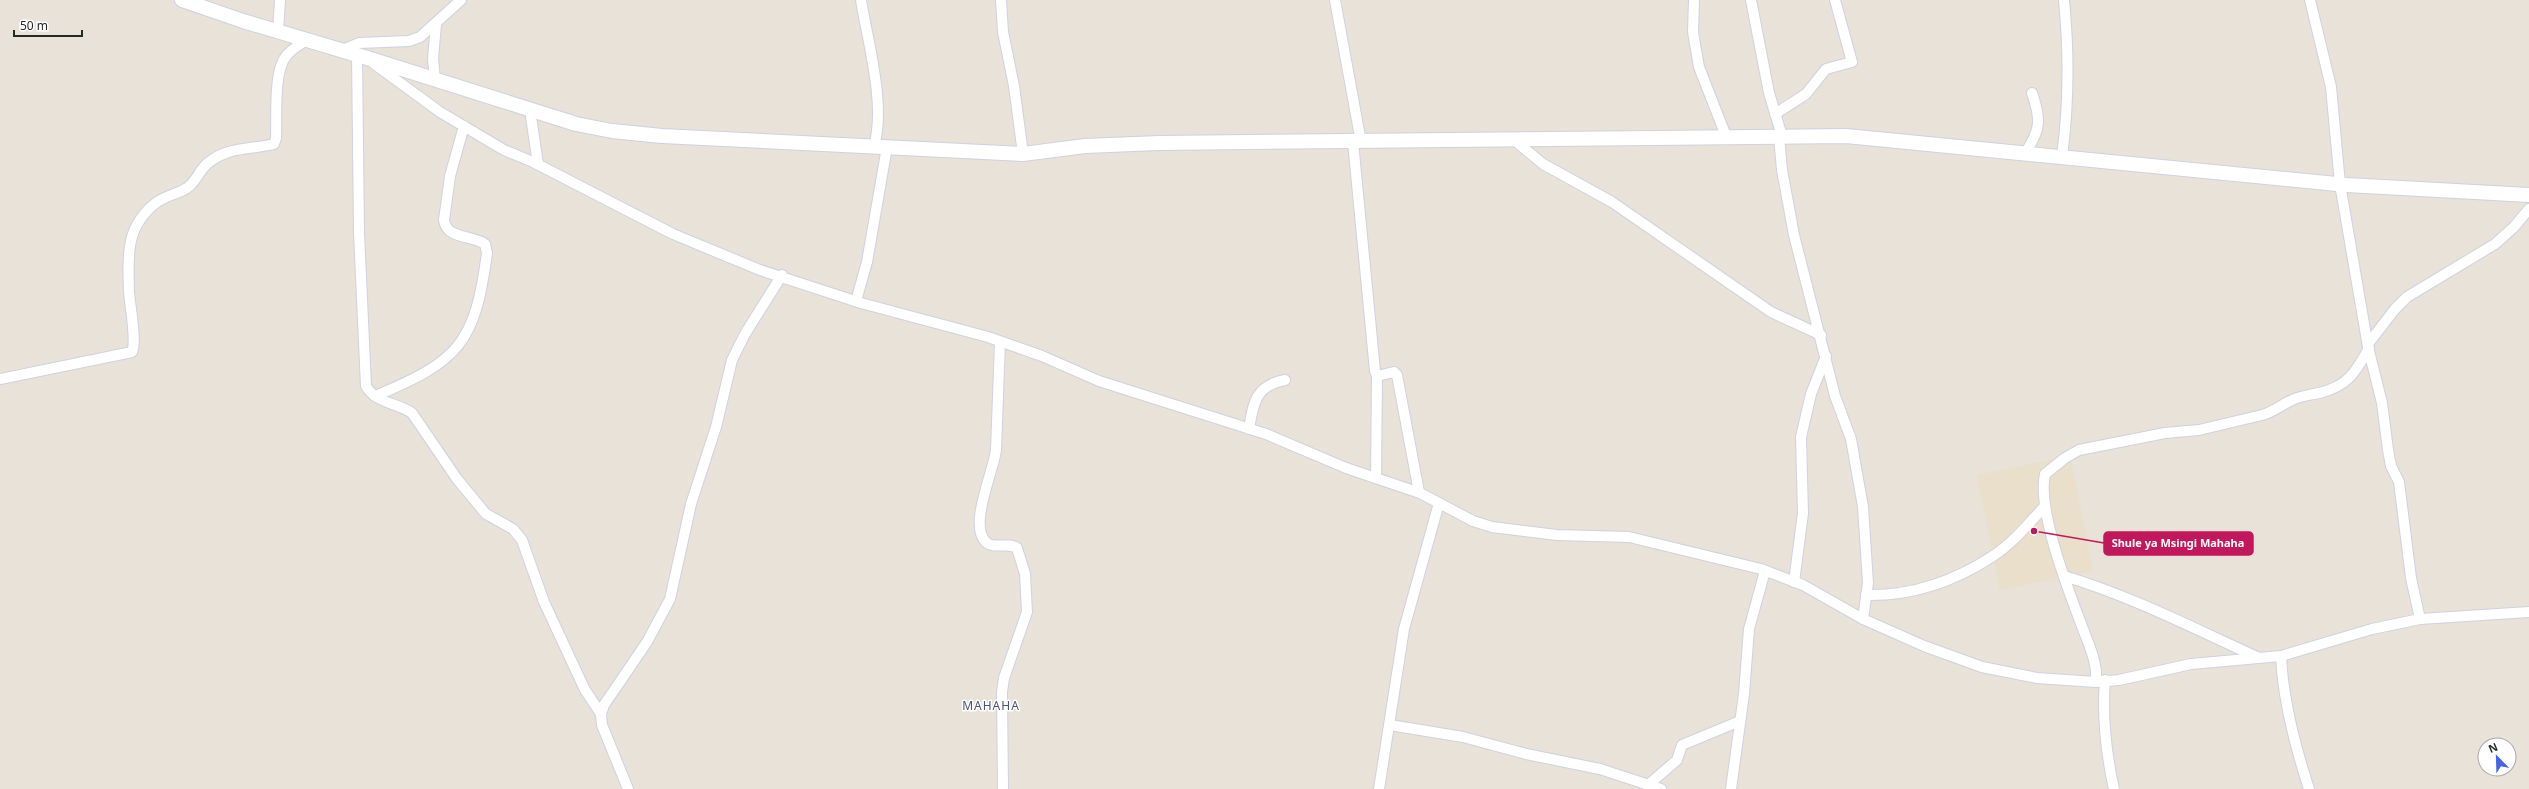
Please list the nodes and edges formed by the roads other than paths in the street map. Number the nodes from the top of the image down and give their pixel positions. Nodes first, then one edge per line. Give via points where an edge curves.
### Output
1 (182, 0) edge
2 (280, 0) edge
3 (461, 0) edge
4 (861, 0) edge
5 (1001, 0) edge
6 (1335, 0) edge
7 (1694, 0) edge
8 (1751, 0) edge
9 (1835, 0) edge
10 (2064, 0) edge
11 (2310, 0) edge
12 (436, 24) junction
13 (278, 31) junction
14 (308, 40) junction
15 (342, 50) junction
16 (361, 56) junction
17 (435, 80) junction
18 (2032, 93) dead end
19 (530, 110) junction
20 (1775, 114) junction
21 (464, 126) junction
22 (1726, 136) junction
23 (1781, 136) junction
24 (1514, 140) junction
25 (1357, 142) junction
26 (880, 147) junction
27 (2025, 152) junction
28 (1023, 154) junction
29 (2062, 156) junction
30 (538, 164) junction
31 (2340, 184) junction
32 (2529, 195) edge
33 (2529, 209) edge
34 (782, 275) junction
35 (856, 301) junction
36 (1820, 335) junction
37 (1000, 342) junction
38 (2368, 346) junction
39 (1826, 356) junction
40 (1377, 376) junction
41 (0, 379) edge
42 (1285, 380) dead end
43 (375, 396) junction
44 (1249, 429) junction
45 (1376, 478) junction
46 (1419, 492) junction
47 (1439, 503) junction
48 (2045, 506) junction
49 (1765, 571) junction
50 (2064, 576) junction
51 (1794, 582) junction
52 (1866, 595) junction
53 (2529, 612) edge
54 (1863, 619) junction
55 (2420, 619) junction
56 (2281, 656) junction
57 (2257, 657) junction
58 (2101, 681) junction
59 (600, 714) junction
60 (1740, 721) junction
61 (1390, 725) junction
62 (1648, 785) junction
63 (628, 789) edge
64 (1002, 789) edge
65 (1379, 789) edge
66 (1661, 789) edge
67 (1731, 789) edge
68 (2114, 789) edge
69 (2310, 789) edge

1 - 13 main road
2 - 13 street
3 - 12 street
4 - 26 street via 878,104 877,134
5 - 28 street via 1003,32 1014,86
6 - 25 street
7 - 22 street via 1694,32 1699,67
8 - 20 street via 1767,86
9 - 20 street via 1852,62 1826,69 1806,94
10 - 29 street via 2068,61
11 - 31 street via 2330,87
12 - 15 street via 420,37 408,41 359,43
12 - 17 street via 433,59
13 - 14 main road
14 - 15 main road
14 - 41 street via 296,46 286,56 280,70 274,144 234,149 221,154 208,163 192,185 157,202 143,215 132,231 128,261 132,352
15 - 16 main road
16 - 17 main road
16 - 21 street
16 - 43 street via 360,233 365,380 368,390
17 - 19 main road
18 - 27 street via 2038,129 2037,135
19 - 26 main road via 576,124 612,131 741,141
19 - 30 street
20 - 23 street
21 - 30 street via 504,150
21 - 43 street via 450,176 444,220 448,230 485,244 487,253 477,313 458,348 435,368
22 - 23 main road
22 - 24 main road
23 - 27 main road via 1846,136
23 - 36 street via 1782,170 1794,236
24 - 25 main road
24 - 36 street via 1543,164 1612,202 1771,312
25 - 28 main road via 1159,143 1085,146
25 - 40 street via 1373,355
26 - 28 main road
26 - 35 street via 867,262
27 - 29 main road
29 - 31 main road
30 - 34 street via 673,234 760,270
31 - 32 main road
31 - 38 street
33 - 38 street via 2495,244 2408,297 2394,309
34 - 35 street
34 - 59 street via 732,360 716,427 689,511 670,599 647,642
35 - 37 street
36 - 39 street
37 - 44 street via 1042,356 1099,381
37 - 64 street via 996,450 994,465 982,500 980,530 985,542 1017,548 1026,574 1027,612 1004,678 1002,692
38 - 48 street via 2359,367 2347,381 2333,389 2292,400 2272,413 2199,430 2166,433 2079,450 2046,474 2043,484
38 - 55 street via 2382,403 2392,466 2399,482 2411,578
39 - 51 street via 1811,394 1800,437 1803,513
39 - 52 street via 1835,396 1851,439 1863,507 1868,583
40 - 45 street
40 - 46 street via 1394,372 1397,375
42 - 44 street via 1274,382 1261,391 1254,404
43 - 59 street via 404,407 412,413 453,474 486,514 513,529 522,540 544,602 585,690
44 - 45 street
45 - 46 street
46 - 47 street
47 - 49 street via 1473,522 1492,527 1557,535 1629,537
47 - 61 street via 1404,629
48 - 50 street
48 - 52 street via 1994,556 1968,570 1941,582 1903,593
49 - 51 street
49 - 60 street via 1749,629
50 - 57 street via 2116,592 2169,614
50 - 58 street
51 - 54 street
52 - 54 street
53 - 55 street
54 - 58 street via 1924,646 1982,667 2037,678
55 - 56 street via 2372,629
56 - 57 street
56 - 69 street via 2282,685 2295,742
57 - 58 street via 2191,664 2119,680
58 - 68 street via 2108,761
59 - 63 street
60 - 62 street via 1682,745 1677,760
60 - 67 street
61 - 62 street via 1475,739 1526,754 1600,768
61 - 65 street
62 - 66 street

